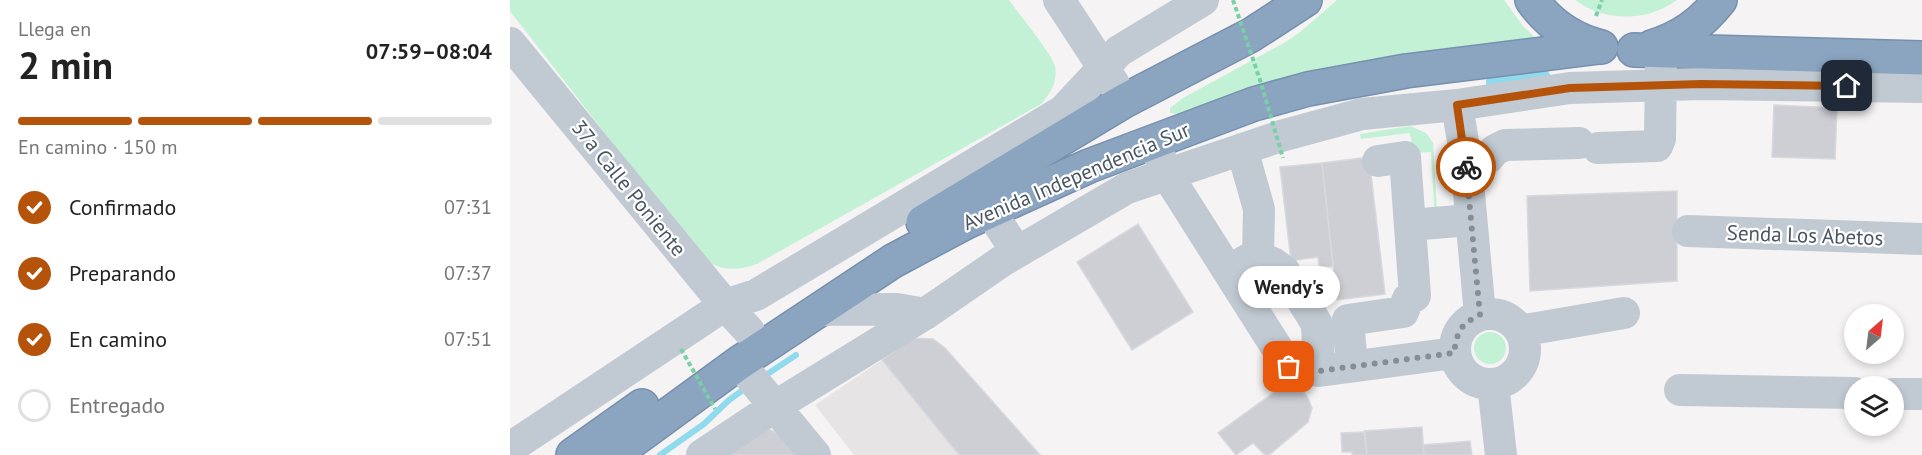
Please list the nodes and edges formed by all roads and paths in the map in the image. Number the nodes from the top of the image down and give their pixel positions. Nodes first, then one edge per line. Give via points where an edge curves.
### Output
1 (1059, 0) edge
2 (1203, 0) edge
3 (1233, 0) edge
4 (1305, 0) edge
5 (1314, 0) edge
6 (1532, 0) edge
7 (1602, 0) edge
8 (1720, 0) edge
9 (1598, 31) junction
10 (510, 43) edge
11 (1648, 50) junction
12 (1922, 58) edge
13 (1476, 62) junction
14 (1103, 66) junction
15 (1406, 71) junction
16 (1847, 71) junction
17 (1660, 85) junction
18 (1922, 87) edge
19 (1124, 100) junction
20 (1469, 103) junction
21 (1413, 108) junction
22 (1154, 140) junction
23 (1242, 149) junction
24 (1283, 158) dead end
25 (1466, 160) junction
26 (1378, 161) dead end
27 (1166, 173) junction
28 (990, 212) junction
29 (1470, 220) junction
30 (1410, 225) junction
31 (1688, 231) dead end
32 (1922, 239) edge
33 (1017, 252) junction
34 (1258, 257) junction
35 (1228, 271) junction
36 (725, 305) junction
37 (819, 310) junction
38 (1624, 313) dead end
39 (925, 314) junction
40 (1480, 315) junction
41 (748, 331) junction
42 (1521, 332) junction
43 (681, 349) dead end
44 (1454, 353) junction
45 (739, 363) junction
46 (1352, 366) junction
47 (1319, 371) junction
48 (1493, 384) junction
49 (1680, 390) dead end
50 (1844, 393) edge
51 (1904, 394) edge
52 (1922, 394) edge
53 (774, 407) junction
54 (714, 409) dead end
55 (510, 448) edge
56 (573, 455) edge
57 (613, 455) edge
58 (702, 455) edge
59 (815, 455) edge
60 (1501, 455) edge

1 - 14 street
2 - 14 street via 1119,51
3 - 24 path, bridge
4 - 19 highway, Avenida Independencia Sur via 1251,35
5 - 22 highway via 1281,33 1160,105 1148,126
6 - 9 highway via 1565,32
7 - 9 path
8 - 11 highway via 1683,35
9 - 11 highway
9 - 13 highway, Avenida Independencia Sur
10 - 36 street, 37a Calle Poniente
11 - 16 highway
11 - 17 street
12 - 16 highway
13 - 15 highway, Avenida Independencia Sur
13 - 20 street
14 - 19 street
14 - 36 street via 1063,111 756,295
15 - 21 street
15 - 22 highway, Avenida Independencia Sur via 1308,89
16 - 17 street
16 - 18 street
17 - 20 street via 1570,88
17 - 25 street via 1657,146 1505,145 1488,158
19 - 41 highway, Avenida Independencia Sur
20 - 21 street
20 - 25 street
21 - 23 street via 1362,114
22 - 27 street
22 - 28 highway, Avenida Independencia Sur
23 - 27 street
23 - 34 street via 1259,209
25 - 29 street
26 - 30 street via 1405,157
27 - 33 street via 1127,188
27 - 35 street
28 - 33 street
28 - 37 highway, Avenida Independencia Sur via 893,261
29 - 30 street
29 - 40 street
30 - 46 street via 1414,296 1408,299 1403,312 1348,320
31 - 32 street, Senda Los Abetos
33 - 39 street
34 - 35 street
34 - 47 street via 1284,271 1317,324
35 - 47 street via 1289,367
36 - 41 street, 37a Calle Poniente
36 - 55 street
37 - 39 street via 897,309
37 - 45 highway, Avenida Independencia Sur
38 - 42 street
39 - 53 street
40 - 42 street via 1503,316
40 - 44 street via 1462,327
41 - 56 highway, Avenida Independencia Sur
42 - 48 street via 1525,354 1521,365 1504,381
43 - 54 path, bridge
44 - 46 street
44 - 48 street via 1461,370 1470,378
45 - 53 street
45 - 57 highway, Avenida Independencia Sur
46 - 47 street
48 - 60 street
49 - 50 street
51 - 52 street
53 - 58 street
53 - 59 street

